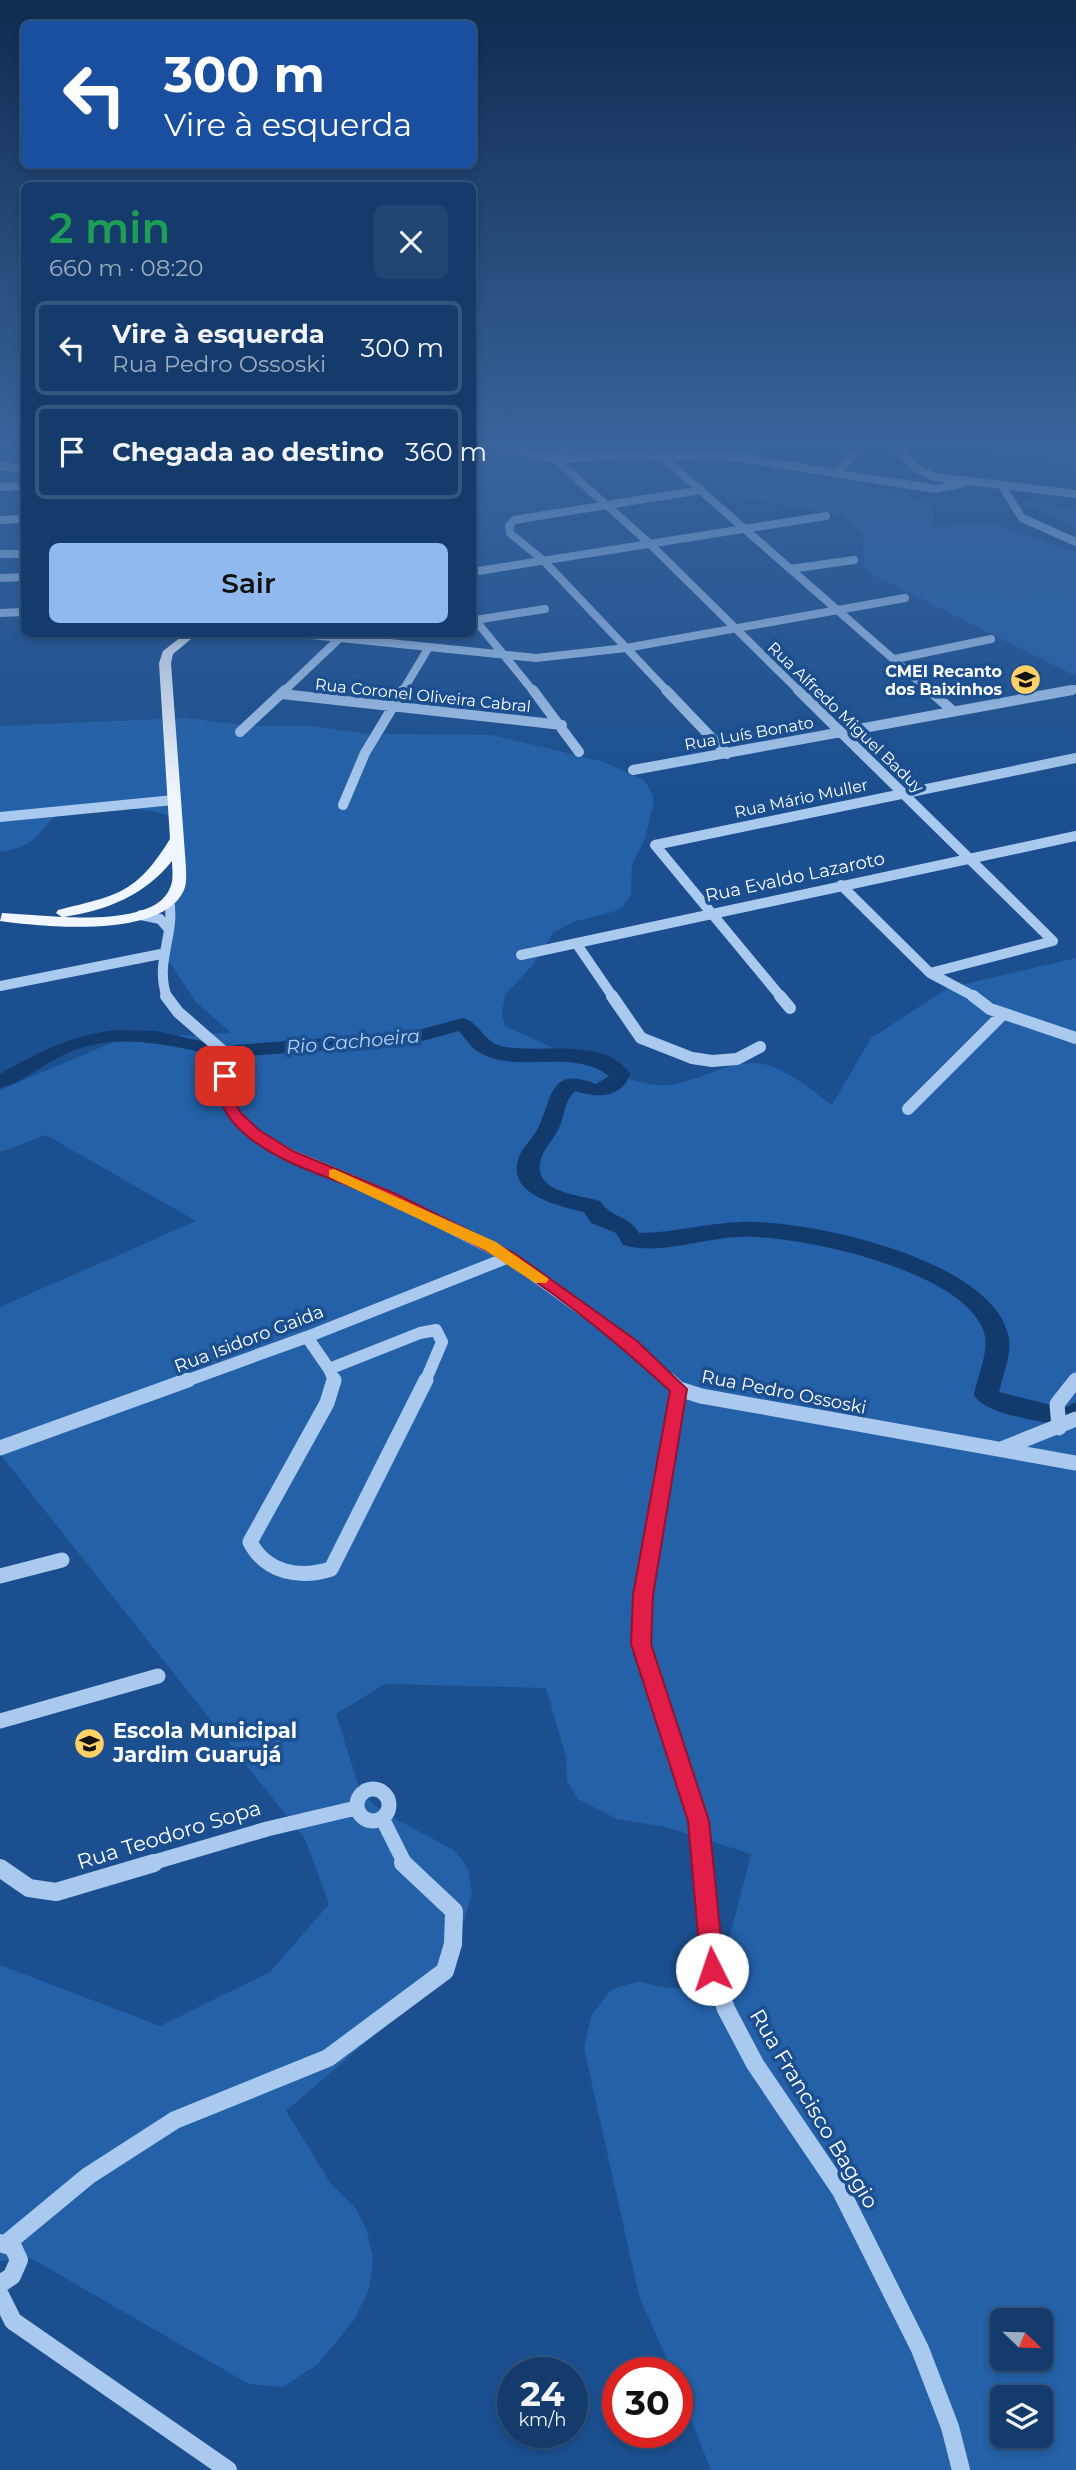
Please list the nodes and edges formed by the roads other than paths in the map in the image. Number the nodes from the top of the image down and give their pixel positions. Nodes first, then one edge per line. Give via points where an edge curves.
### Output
1 (536, 562) edge
2 (545, 562) edge
3 (669, 562) edge
4 (783, 562) edge
5 (838, 562) edge
6 (790, 569) junction
7 (476, 571) edge
8 (21, 577) edge
9 (0, 578) edge
10 (905, 598) dead end
11 (545, 608) dead end
12 (838, 609) junction
13 (21, 612) edge
14 (0, 613) edge
15 (476, 618) edge
16 (476, 620) edge
17 (734, 626) junction
18 (187, 637) edge
19 (341, 637) edge
20 (349, 637) edge
21 (991, 639) dead end
22 (429, 648) junction
23 (626, 648) junction
24 (508, 656) junction
25 (895, 659) junction
26 (1076, 689) edge
27 (1062, 691) junction
28 (282, 694) junction
29 (1076, 702) edge
30 (395, 706) junction
31 (953, 711) junction
32 (562, 725) junction
33 (240, 732) dead end
34 (839, 733) junction
35 (579, 752) dead end
36 (727, 754) junction
37 (1076, 758) edge
38 (633, 770) dead end
39 (903, 793) junction
40 (174, 800) junction
41 (343, 805) dead end
42 (0, 817) edge
43 (1076, 836) edge
44 (176, 839) junction
45 (970, 859) junction
46 (841, 885) junction
47 (127, 893) junction
48 (169, 900) junction
49 (709, 913) junction
50 (141, 915) junction
51 (1, 917) edge
52 (167, 927) junction
53 (576, 943) junction
54 (161, 954) junction
55 (521, 955) dead end
56 (930, 973) junction
57 (0, 986) edge
58 (790, 1008) dead end
59 (1003, 1014) junction
60 (1076, 1038) edge
61 (760, 1047) dead end
62 (908, 1109) dead end
63 (509, 1256) junction
64 (307, 1337) junction
65 (329, 1369) junction
66 (1076, 1380) edge
67 (679, 1389) junction
68 (1076, 1419) edge
69 (1059, 1428) junction
70 (0, 1448) edge
71 (1000, 1450) junction
72 (1076, 1463) edge
73 (62, 1560) dead end
74 (0, 1576) edge
75 (158, 1676) dead end
76 (0, 1721) edge
77 (356, 1808) junction
78 (382, 1818) junction
79 (0, 1868) edge
80 (3, 2243) edge
81 (0, 2284) edge
82 (0, 2295) edge
83 (228, 2470) edge
84 (961, 2470) edge

1 - 7 street
2 - 23 street
3 - 17 street, Rua Alfredo Miguel Baduy
4 - 6 street
5 - 6 street
6 - 12 street
8 - 9 street
10 - 12 street
11 - 15 street
12 - 17 street
12 - 25 street
13 - 14 street
16 - 24 street
17 - 23 street
17 - 34 street, Rua Alfredo Miguel Baduy
18 - 40 main road via 167,653 165,663
19 - 28 street
20 - 22 street
21 - 25 street
22 - 24 street
22 - 30 street
23 - 24 street via 562,656
23 - 36 street
24 - 32 street
25 - 31 street
26 - 27 street, Rua Luís Bonato
27 - 29 street
27 - 31 street, Rua Luís Bonato
28 - 30 street, Rua Coronel Oliveira Cabral
28 - 33 street
30 - 32 street, Rua Coronel Oliveira Cabral
30 - 41 street via 365,753
31 - 34 street, Rua Luís Bonato
32 - 35 street
34 - 36 street, Rua Luís Bonato
34 - 39 street, Rua Alfredo Miguel Baduy
36 - 38 street, Rua Luís Bonato
37 - 39 street, Rua Mário Muller
39 - 45 street, Rua Alfredo Miguel Baduy
39 - 49 street, Rua Mário Muller via 655,845
40 - 42 street
40 - 44 main road
43 - 45 street, Rua Evaldo Lazaroto
44 - 47 main road via 162,868
44 - 48 main road via 178,885
45 - 46 street, Rua Evaldo Lazaroto
45 - 56 street, Rua Alfredo Miguel Baduy via 1053,941
46 - 49 street, Rua Evaldo Lazaroto
46 - 56 street
47 - 48 main road via 155,890
47 - 50 main road via 119,901 121,910
47 - 51 main road via 67,913
48 - 50 main road
48 - 52 street, Rua Pedro Ossoski via 173,912
49 - 53 street, Rua Evaldo Lazaroto
49 - 58 street
50 - 51 main road via 100,921
50 - 52 street via 160,919
52 - 54 street, Rua Pedro Ossoski
53 - 55 street, Rua Evaldo Lazaroto
53 - 61 street via 640,1038 712,1061 737,1059
54 - 57 street
54 - 63 street, Rua Pedro Ossoski via 161,981 167,999 225,1053 226,1100 253,1133 288,1154 388,1196
56 - 59 street
59 - 60 street
59 - 62 street
63 - 64 street, Rua Isidoro Gaida
63 - 67 street, Rua Pedro Ossoski via 631,1345
64 - 65 street
64 - 70 street, Rua Isidoro Gaida
65 - 65 street via 335,1382 327,1403 250,1542 255,1554 278,1569 309,1576 331,1569 442,1342 436,1330 420,1333
66 - 69 street via 1057,1404
67 - 71 street, Rua Pedro Ossoski
67 - 84 street, Rua Francisco Baggio via 643,1595 641,1644 698,1821 712,1969 726,2009 755,2064 841,2191 914,2336 950,2427
68 - 69 street
69 - 71 street
71 - 72 street, Rua Pedro Ossoski
73 - 74 street
75 - 76 street
77 - 78 street via 369,1820
77 - 78 street via 359,1796 378,1790 391,1802
77 - 79 street, Rua Teodoro Sopa via 267,1829 56,1892 29,1888
78 - 80 street via 404,1864 454,1911 453,1944 445,1971 328,2058 175,2120 88,2176
80 - 81 street via 13,2246 19,2260 12,2276
82 - 83 street via 12,2321

